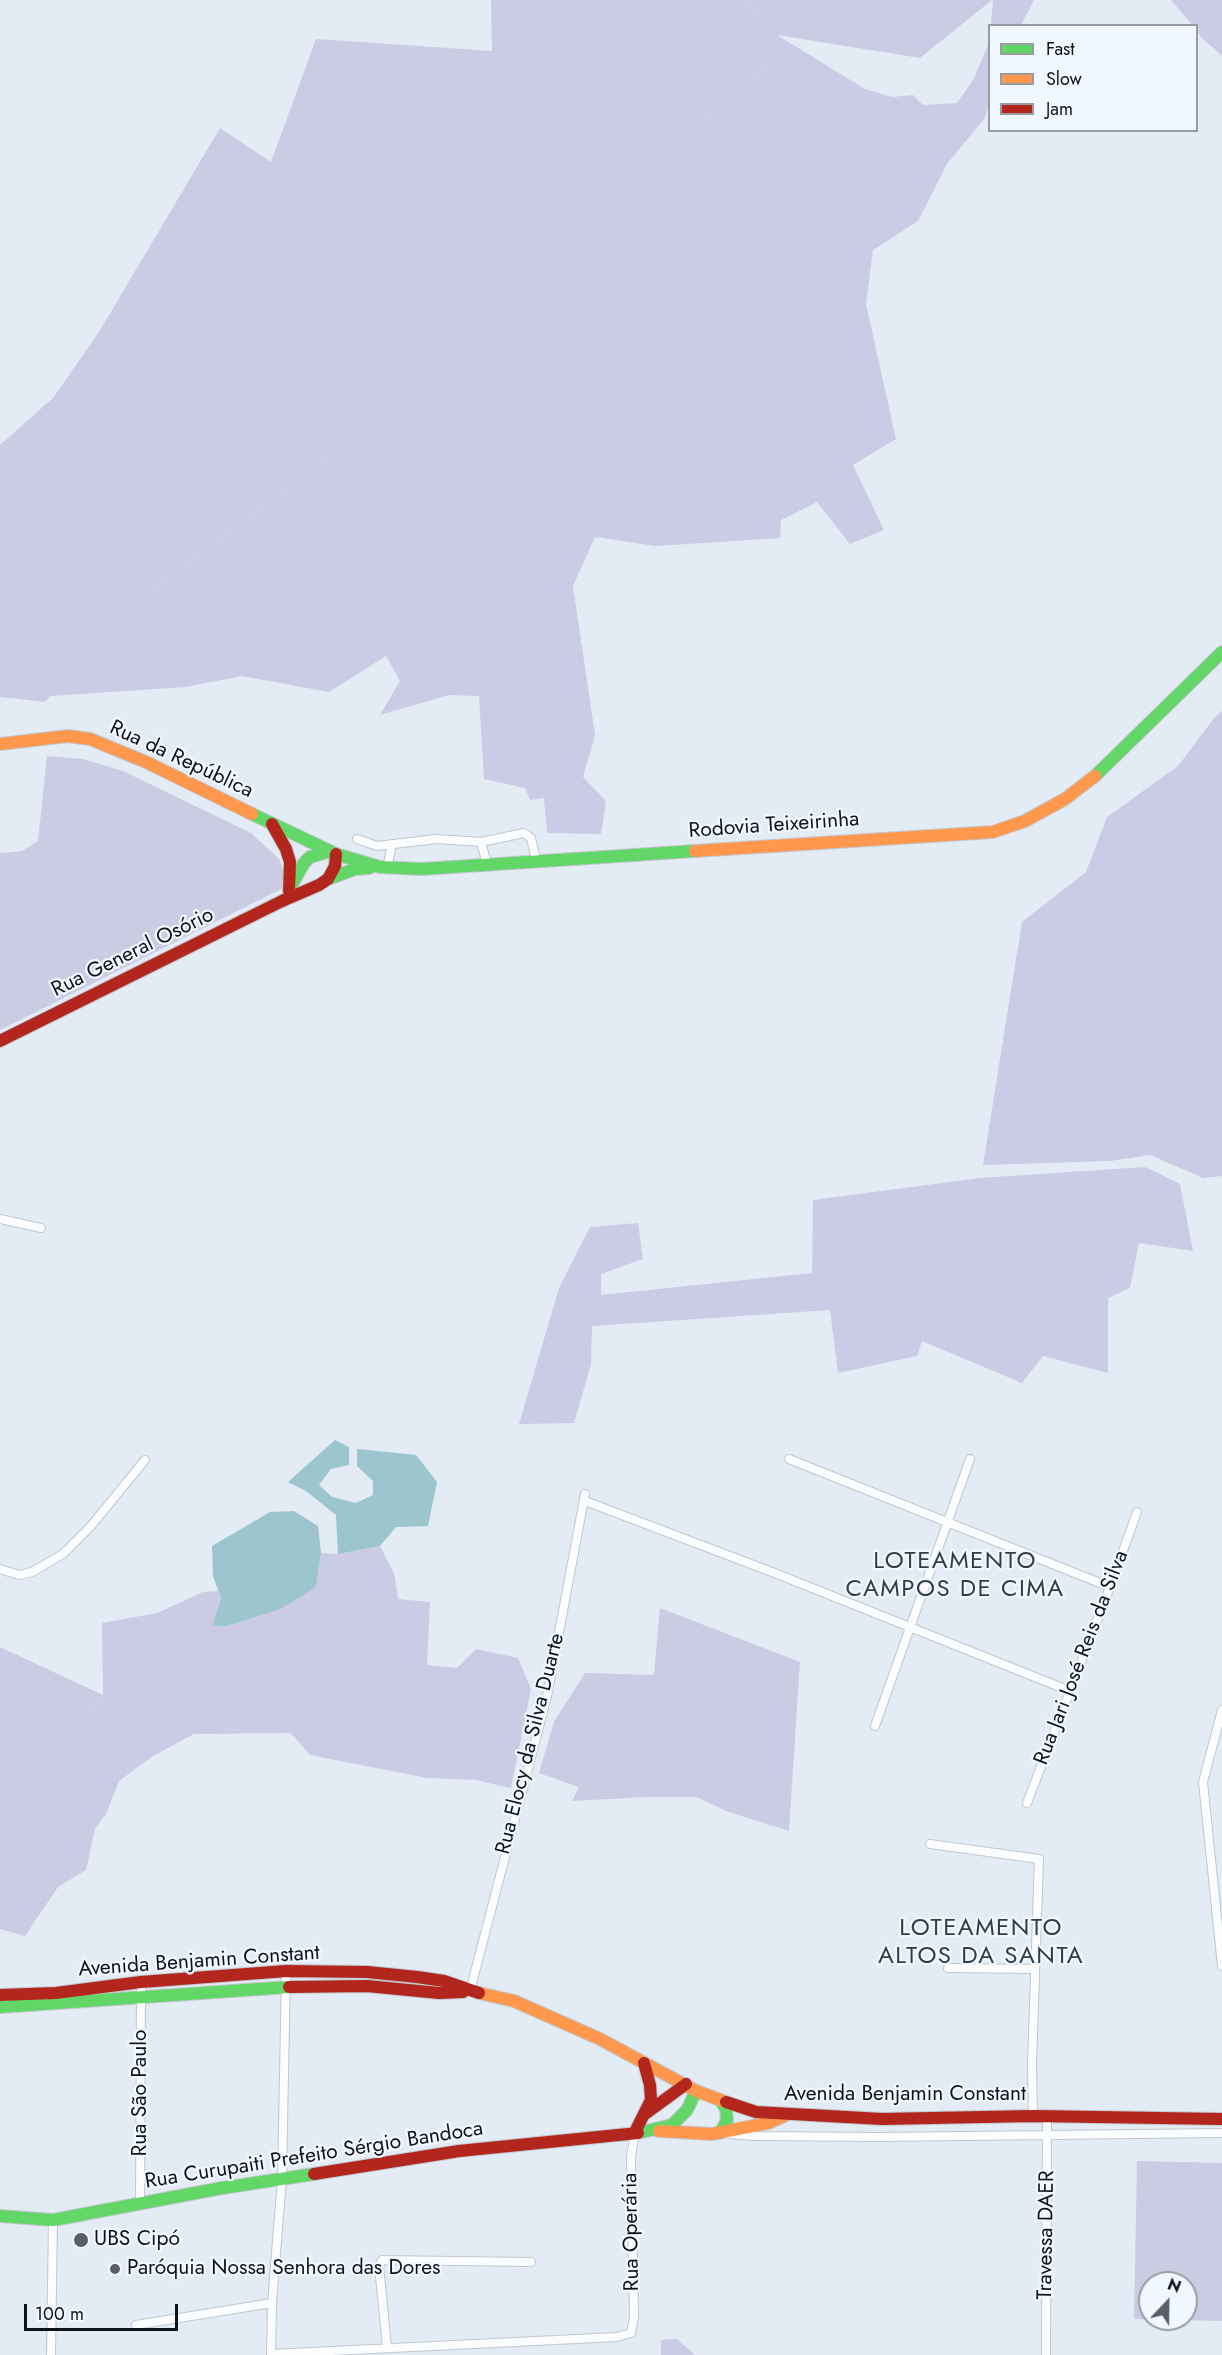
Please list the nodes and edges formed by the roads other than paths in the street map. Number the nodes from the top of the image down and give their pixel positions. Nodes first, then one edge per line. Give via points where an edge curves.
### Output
1 (1222, 652) edge
2 (0, 744) edge
3 (272, 824) junction
4 (357, 839) dead end
5 (481, 842) junction
6 (392, 844) junction
7 (333, 852) junction
8 (536, 860) junction
9 (487, 864) junction
10 (383, 868) junction
11 (328, 879) junction
12 (285, 896) junction
13 (0, 1041) edge
14 (0, 1219) edge
15 (41, 1228) dead end
16 (789, 1459) dead end
17 (970, 1459) dead end
18 (145, 1460) dead end
19 (1137, 1512) dead end
20 (946, 1523) junction
21 (0, 1569) edge
22 (1110, 1587) junction
23 (909, 1626) junction
24 (1070, 1691) junction
25 (1222, 1710) edge
26 (875, 1726) dead end
27 (1027, 1803) dead end
28 (930, 1844) dead end
29 (1219, 1905) edge
30 (1222, 1966) edge
31 (948, 1968) dead end
32 (1035, 1969) junction
33 (286, 1971) junction
34 (141, 1982) junction
35 (287, 1988) junction
36 (470, 1991) junction
37 (0, 1995) edge
38 (141, 1998) junction
39 (0, 2007) edge
40 (644, 2063) junction
41 (691, 2087) junction
42 (722, 2101) junction
43 (786, 2115) junction
44 (642, 2116) junction
45 (1033, 2116) junction
46 (1047, 2116) junction
47 (1222, 2119) edge
48 (652, 2130) junction
49 (635, 2132) junction
50 (720, 2133) junction
51 (1222, 2133) edge
52 (1048, 2134) junction
53 (282, 2179) junction
54 (141, 2203) junction
55 (0, 2216) edge
56 (53, 2220) junction
57 (531, 2262) dead end
58 (272, 2303) junction
59 (136, 2325) dead end
60 (387, 2347) junction
61 (271, 2354) edge
62 (51, 2355) edge
63 (1046, 2355) edge

1 - 8 main road, Rodovia Teixeirinha via 1100,772 1065,799 1025,821 993,832
2 - 3 main road, Rua da República via 68,736 90,740 146,762
3 - 7 main road, Rodovia Teixeirinha
3 - 12 main road via 290,862
4 - 6 street via 377,846
5 - 6 street via 436,839
5 - 8 street via 524,833 531,838
5 - 9 street
6 - 10 street
7 - 10 main road, Rodovia Teixeirinha
7 - 11 main road via 335,866
7 - 12 main road via 304,862
8 - 9 main road, Rodovia Teixeirinha
9 - 10 main road, Rodovia Teixeirinha
10 - 11 main road, Rua General Osório via 355,869
11 - 12 main road, Rua General Osório via 299,895
12 - 13 main road, Rua General Osório
14 - 15 street
16 - 20 street
17 - 20 street
18 - 21 street via 92,1526 63,1554 32,1572 19,1575
19 - 22 street, Rua Jari José Reis da Silva
20 - 22 street
20 - 23 street
22 - 24 street, Rua Jari José Reis da Silva
23 - 24 street
23 - 26 street
23 - 36 street, Rua Elocy da Silva Duarte via 585,1498 547,1696
24 - 27 street, Rua Jari José Reis da Silva
25 - 29 street via 1203,1782
28 - 32 street via 1039,1858
29 - 30 street
31 - 32 street
32 - 45 street
33 - 34 main road, Avenida Benjamin Constant
33 - 35 street
33 - 36 main road, Avenida Benjamin Constant via 417,1977 444,1981
34 - 37 main road, Avenida Benjamin Constant via 56,1993
34 - 38 street, Rua São Paulo
35 - 36 main road, Avenida Benjamin Constant via 367,1986 439,1993
35 - 38 main road, Avenida Benjamin Constant
35 - 53 street
36 - 40 main road, Avenida Benjamin Constant via 514,2001 558,2019
38 - 39 main road, Avenida Benjamin Constant
38 - 54 street, Rua São Paulo
40 - 41 main road, Avenida Benjamin Constant
40 - 44 main road via 651,2100
41 - 42 main road, Avenida Benjamin Constant
41 - 44 main road
41 - 48 main road via 687,2110 672,2125
42 - 43 main road, Avenida Benjamin Constant via 756,2112
42 - 50 main road via 727,2120
43 - 45 main road, Avenida Benjamin Constant via 882,2119
43 - 50 main road
44 - 49 main road
45 - 46 main road, Avenida Benjamin Constant
46 - 47 main road, Avenida Benjamin Constant
46 - 52 street, Travessa DAER
48 - 49 main road, Rua Curupaiti Prefeito Sérgio Bandoca
48 - 50 main road
49 - 53 main road, Rua Curupaiti Prefeito Sérgio Bandoca via 459,2151
49 - 60 street, Rua Operária via 631,2157 631,2333 617,2337
50 - 52 street, Avenida Benjamin Constant via 878,2138
51 - 52 street, Avenida Benjamin Constant
52 - 63 street, Travessa DAER
53 - 54 main road, Rua Curupaiti Prefeito Sérgio Bandoca
53 - 58 street
54 - 56 main road, Rua Curupaiti Prefeito Sérgio Bandoca
55 - 56 main road, Rua Curupaiti Prefeito Sérgio Bandoca
56 - 62 street
57 - 60 street via 382,2260 379,2266
58 - 59 street
58 - 61 street
60 - 61 street

